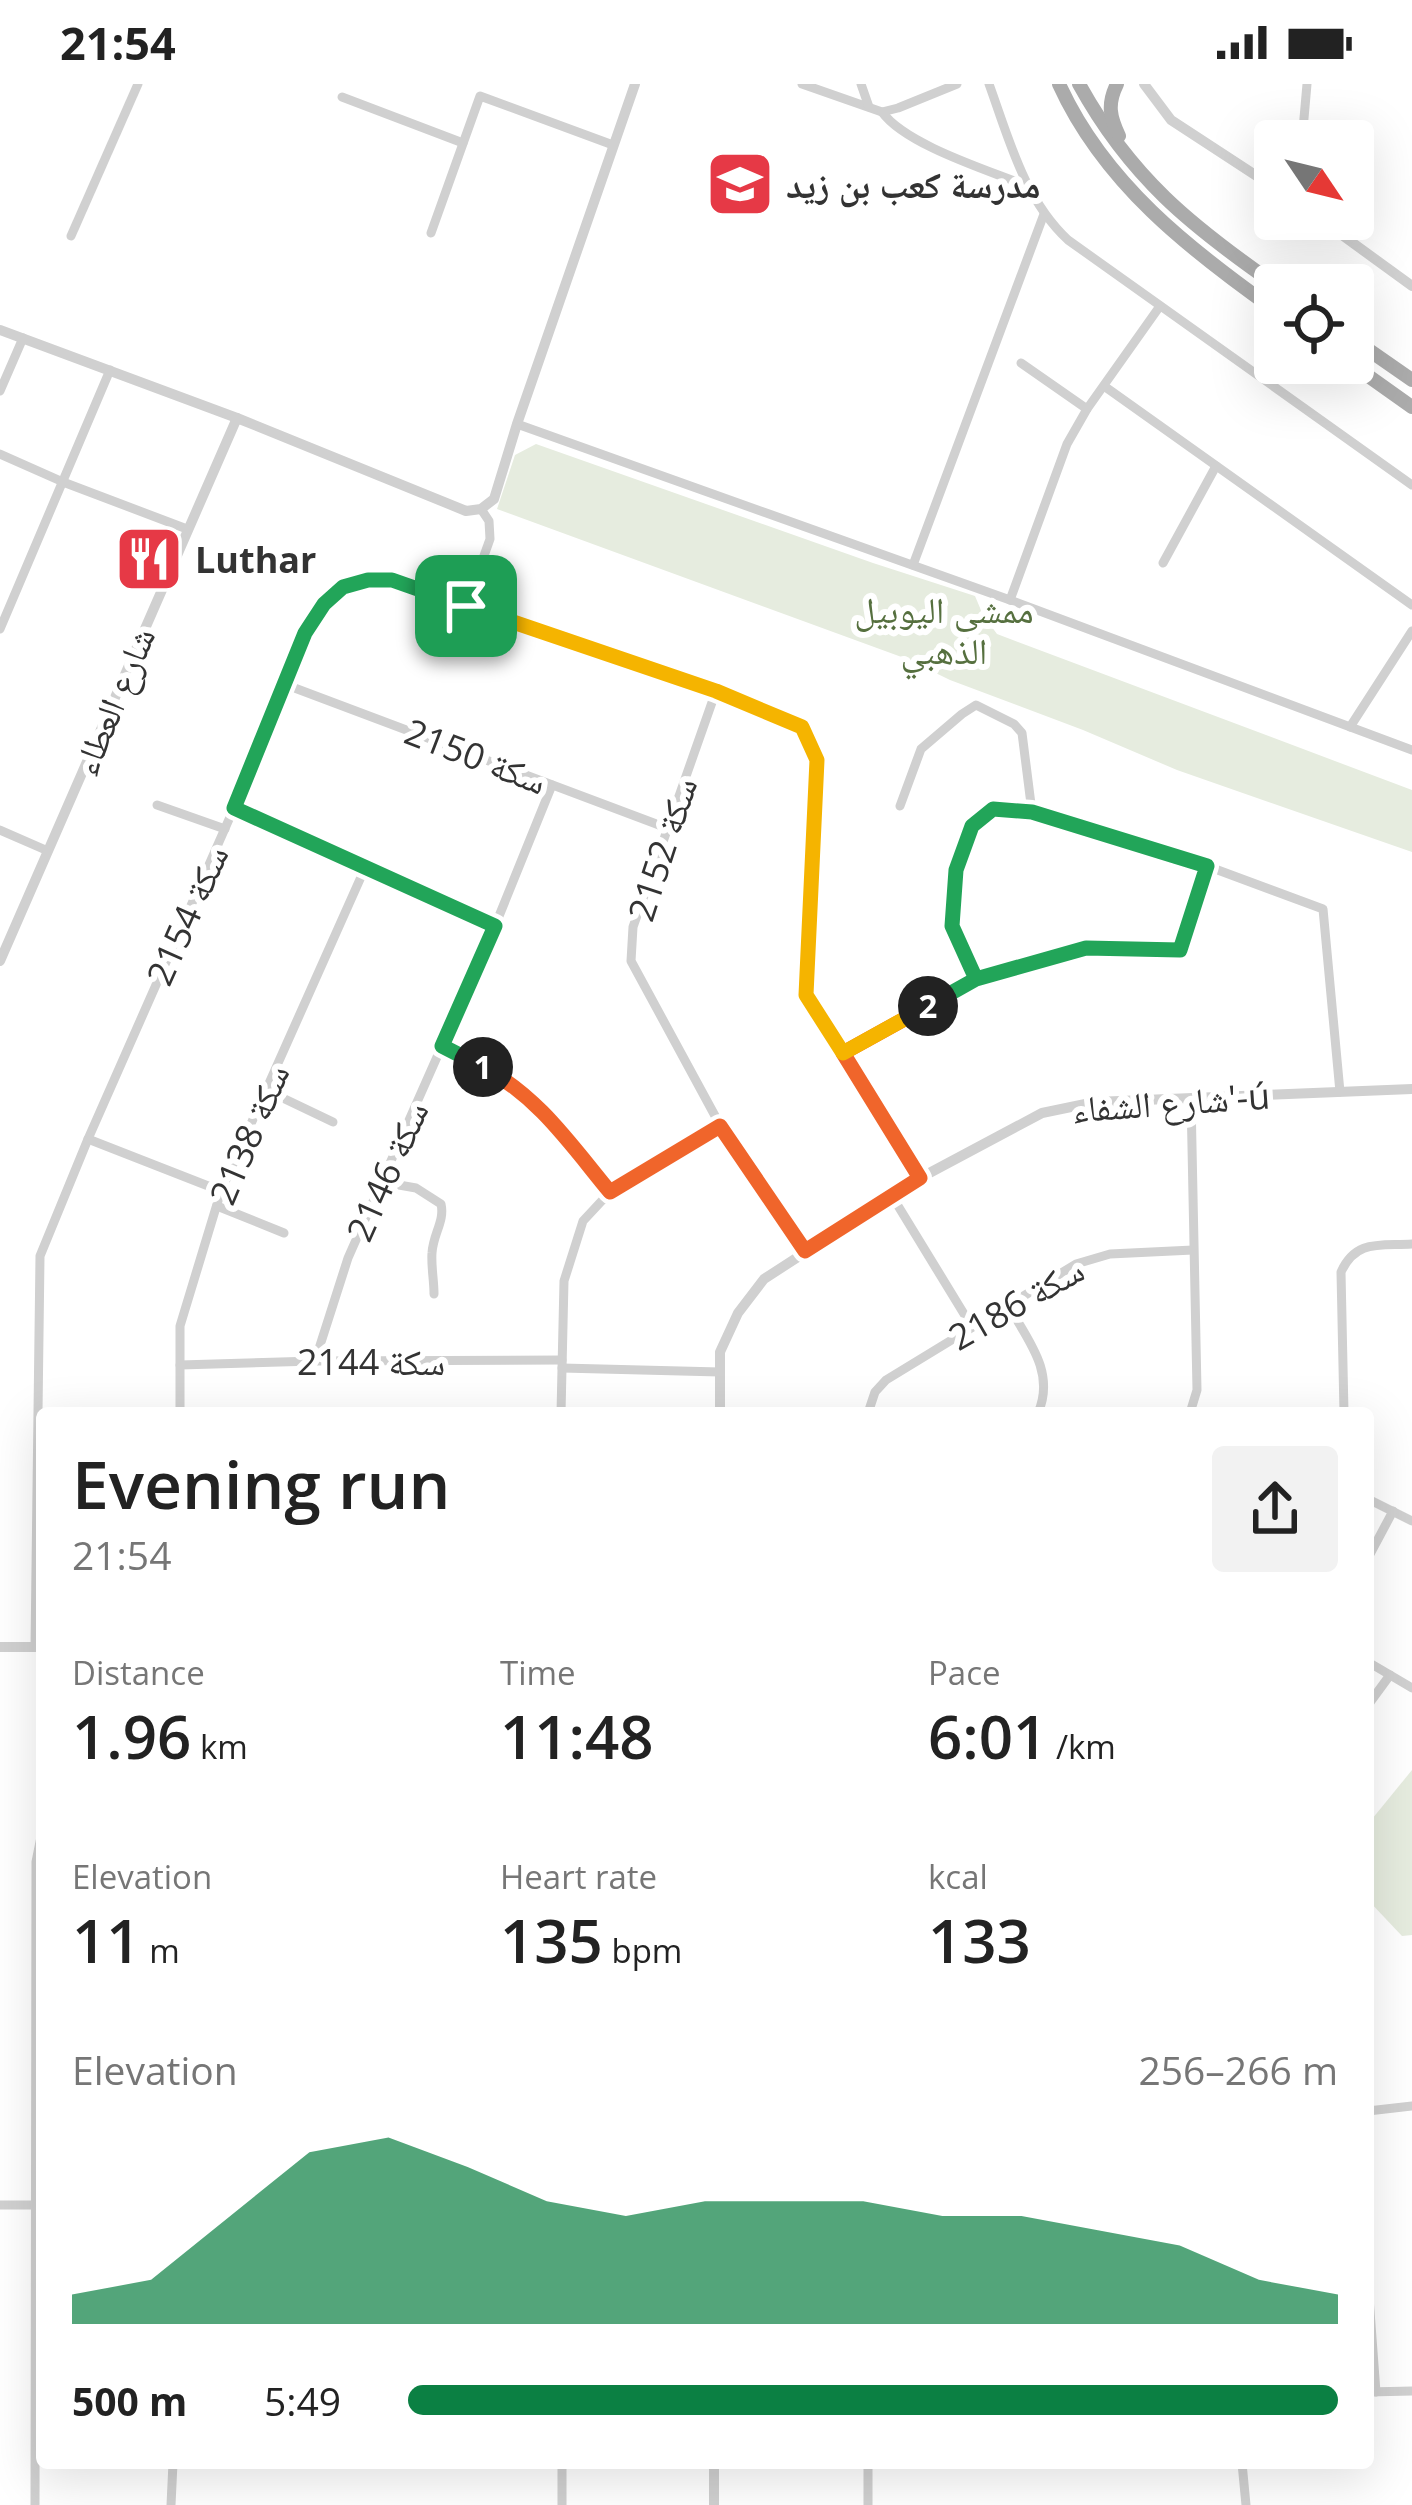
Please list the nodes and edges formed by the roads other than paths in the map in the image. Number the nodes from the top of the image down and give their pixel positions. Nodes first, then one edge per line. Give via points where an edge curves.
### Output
1 (138, 84) edge
2 (635, 84) edge
3 (802, 84) edge
4 (861, 84) edge
5 (957, 84) edge
6 (989, 84) edge
7 (1059, 84) edge
8 (1079, 84) edge
9 (1117, 84) edge
10 (1144, 84) edge
11 (1307, 84) edge
12 (342, 97) dead end
13 (869, 107) junction
14 (883, 112) junction
15 (1304, 120) edge
16 (463, 143) junction
17 (613, 146) junction
18 (1131, 163) junction
19 (1254, 174) edge
20 (1027, 186) junction
21 (1044, 214) junction
22 (431, 233) dead end
23 (71, 236) dead end
24 (1349, 240) edge
25 (1254, 270) edge
26 (1412, 286) edge
27 (1254, 295) edge
28 (1160, 306) junction
29 (0, 330) edge
30 (23, 338) junction
31 (1374, 354) edge
32 (1021, 363) dead end
33 (110, 370) junction
34 (1374, 380) edge
35 (1412, 380) edge
36 (1104, 386) junction
37 (0, 391) edge
38 (1412, 407) edge
39 (1087, 409) junction
40 (237, 418) junction
41 (517, 424) junction
42 (0, 454) edge
43 (1216, 466) junction
44 (63, 482) junction
45 (1412, 485) edge
46 (481, 509) junction
47 (187, 529) junction
48 (1162, 563) dead end
49 (913, 565) junction
50 (1010, 600) junction
51 (1412, 605) edge
52 (466, 606) junction
53 (0, 629) edge
54 (1412, 631) edge
55 (284, 684) junction
56 (716, 691) junction
57 (1350, 727) junction
58 (1412, 750) edge
59 (552, 785) junction
60 (157, 805) dead end
61 (900, 806) dead end
62 (234, 808) junction
63 (1032, 812) junction
64 (668, 828) junction
65 (224, 829) junction
66 (0, 830) edge
67 (48, 851) junction
68 (1207, 866) junction
69 (365, 868) junction
70 (495, 926) junction
71 (0, 961) edge
72 (976, 979) junction
73 (442, 1046) junction
74 (843, 1053) junction
75 (1412, 1089) edge
76 (266, 1090) junction
77 (1340, 1092) junction
78 (1191, 1098) junction
79 (333, 1122) dead end
80 (720, 1126) junction
81 (88, 1139) junction
82 (920, 1178) junction
83 (382, 1182) junction
84 (221, 1191) junction
85 (610, 1192) junction
86 (892, 1196) junction
87 (217, 1206) junction
88 (284, 1232) dead end
89 (1412, 1244) edge
90 (1192, 1250) junction
91 (805, 1251) junction
92 (434, 1294) dead end
93 (1008, 1305) junction
94 (972, 1327) junction
95 (315, 1361) junction
96 (180, 1364) junction
97 (562, 1364) junction
98 (720, 1372) junction
99 (40, 1407) edge
100 (179, 1407) edge
101 (561, 1407) edge
102 (720, 1407) edge
103 (870, 1407) edge
104 (1039, 1407) edge
105 (1192, 1407) edge
106 (1344, 1407) edge
107 (1374, 1501) edge
108 (1393, 1511) junction
109 (1412, 1521) edge
110 (1374, 1547) edge
111 (0, 1647) edge
112 (36, 1647) edge
113 (1374, 1666) edge
114 (1390, 1675) junction
115 (1412, 1688) edge
116 (1374, 1697) edge
117 (1412, 2106) edge
118 (1374, 2110) edge
119 (0, 2205) edge
120 (36, 2205) edge
121 (1412, 2391) edge
122 (1374, 2392) edge
123 (37, 2469) edge
124 (173, 2469) edge
125 (562, 2469) edge
126 (714, 2469) edge
127 (868, 2469) edge
128 (1243, 2469) edge
129 (35, 2505) edge
130 (171, 2505) edge
131 (562, 2505) edge
132 (714, 2505) edge
133 (868, 2505) edge
134 (1246, 2505) edge

1 - 23 street
2 - 17 street
3 - 13 street
4 - 13 street
5 - 14 street
6 - 20 street
7 - 27 main road via 1138,200
8 - 18 main road
9 - 18 main road via 1109,106
10 - 19 street via 1182,128
11 - 15 street
12 - 16 street
13 - 14 street
14 - 20 street via 930,146
16 - 17 street via 480,96
16 - 22 street
17 - 41 street
18 - 25 main road
20 - 21 street
21 - 28 street
21 - 49 street
24 - 26 street
28 - 36 street
28 - 45 street
29 - 30 street
30 - 33 street
30 - 37 street
31 - 35 main road
32 - 39 street
33 - 40 street
33 - 44 street
34 - 38 main road
36 - 39 street
36 - 43 street
39 - 50 street via 1060,456
40 - 46 street via 466,511
40 - 47 street, شارع العطاء
41 - 46 street via 494,499
41 - 49 street
42 - 44 street
43 - 48 street
43 - 51 street
44 - 47 street
44 - 53 street
46 - 52 street via 490,539
47 - 67 street, شارع العطاء
49 - 50 street
50 - 57 street
52 - 55 street, سكة 2154 via 392,580 343,587 305,633
52 - 56 street, سكة 2154
54 - 57 street
55 - 59 street, سكة 2150
55 - 62 street, سكة 2154
56 - 64 street, سكة 2152
56 - 74 street, سكة 2154 via 802,727 817,760 806,995
57 - 58 street
59 - 64 street, سكة 2150
59 - 70 street, سكة 2146
60 - 65 street
61 - 63 street via 921,749 976,706 1022,734
62 - 65 street, سكة 2154
62 - 69 street
63 - 68 street
63 - 72 street via 993,809 972,826 956,870 952,926
64 - 80 street, سكة 2152 via 633,927 631,961
65 - 81 street, سكة 2154
66 - 67 street
67 - 71 street, شارع العطاء
68 - 72 street via 1180,950 1086,948
68 - 77 street via 1323,909
69 - 70 street
69 - 76 street, سكة 2138
70 - 73 street, سكة 2146
72 - 74 street
73 - 83 street, سكة 2146
73 - 85 street via 538,1104
74 - 82 street, سكة 2154
75 - 77 street, شارع الشفاء'-ú
76 - 79 street
76 - 84 street, سكة 2138
77 - 78 street, شارع الشفاء'-ú
78 - 82 street, شارع الشفاء'-ú via 1042,1113
78 - 90 street
80 - 85 street
80 - 91 street, سكة 2152
81 - 84 street
81 - 99 street, سكة 2154 via 40,1256
82 - 86 street, شارع الشفاء'-ú
83 - 92 street via 416,1188 441,1204
83 - 95 street, سكة 2146
84 - 87 street, سكة 2138
85 - 97 street via 583,1221 568,1264
86 - 91 street, شارع الشفاء'-ú
86 - 94 street
87 - 88 street
87 - 96 street, سكة 2138 via 180,1326
89 - 106 street via 1361,1247 1341,1272
90 - 93 street, سكة 2186 via 1098,1256
90 - 105 street
91 - 98 street, شارع الشفاء'-ú via 764,1280 737,1313
93 - 94 street, سكة 2186
93 - 104 street via 1042,1364
94 - 103 street, سكة 2186 via 886,1380
95 - 96 street, سكة 2144
95 - 97 street, سكة 2144
96 - 100 street, سكة 2138
97 - 98 street, سكة 2144
97 - 101 street
98 - 102 street, شارع الشفاء'-ú
107 - 108 street
108 - 109 street
108 - 110 street
111 - 112 street
113 - 114 street
114 - 115 street
114 - 116 street
117 - 118 street
119 - 120 street
121 - 122 street
123 - 129 street
124 - 130 street
125 - 131 street
126 - 132 street
127 - 133 street
128 - 134 street

